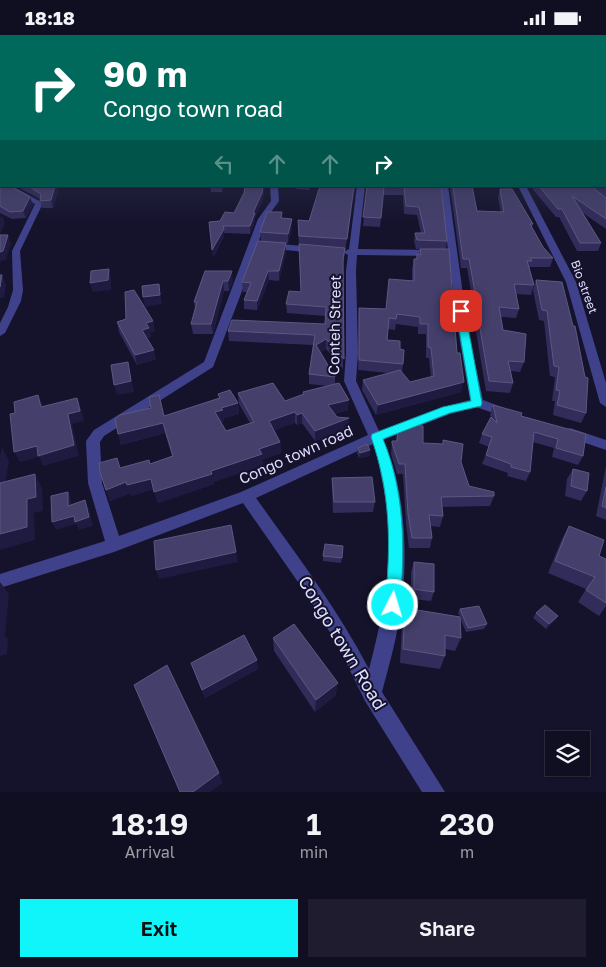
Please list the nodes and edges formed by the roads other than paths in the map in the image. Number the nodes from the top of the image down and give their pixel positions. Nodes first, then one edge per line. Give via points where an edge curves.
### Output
1 (8, 187) edge
2 (274, 187) edge
3 (361, 187) edge
4 (444, 187) edge
5 (523, 187) edge
6 (252, 245) junction
7 (355, 253) junction
8 (453, 254) junction
9 (0, 333) edge
10 (477, 403) junction
11 (606, 403) edge
12 (523, 418) edge
13 (560, 430) edge
14 (377, 437) junction
15 (606, 445) edge
16 (246, 496) junction
17 (114, 545) junction
18 (0, 581) edge
19 (372, 694) junction
20 (434, 792) edge

1 - 9 street via 39,203 37,213 16,250 18,291
2 - 6 street via 275,201 262,219
3 - 7 street, Conteh Street
4 - 8 street
5 - 11 street, Bio street via 571,282
6 - 7 street
6 - 17 street via 209,364 99,433 92,441 95,483
7 - 8 street
7 - 14 street, Conteh Street via 351,271 350,381
8 - 10 street
10 - 12 street
10 - 14 street, Congo town road via 447,410
13 - 15 street
14 - 16 street, Congo town road
14 - 19 street, Conteh Street via 384,455 395,511 397,559 391,620
16 - 17 street, Congo town road
16 - 19 street, Congo town Road via 313,590
17 - 18 street, Congo town road
19 - 20 street, Congo town Road

